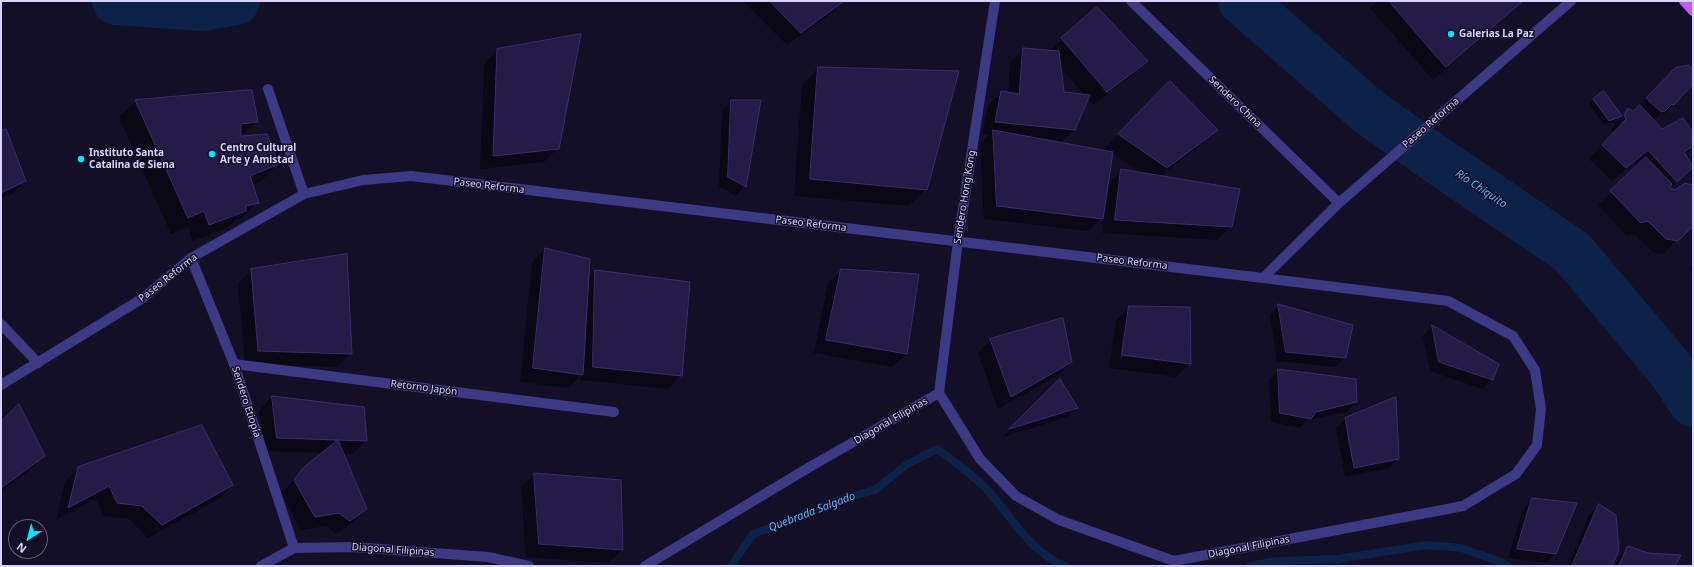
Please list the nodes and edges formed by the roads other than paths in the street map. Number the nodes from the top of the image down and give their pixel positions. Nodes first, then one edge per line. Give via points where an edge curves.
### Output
1 (995, 1) edge
2 (1131, 1) edge
3 (1571, 1) edge
4 (1684, 1) edge
5 (1693, 11) edge
6 (268, 89) dead end
7 (304, 194) junction
8 (1338, 203) junction
9 (958, 241) junction
10 (191, 258) junction
11 (1263, 278) junction
12 (1, 324) edge
13 (38, 363) junction
14 (234, 364) junction
15 (1, 384) edge
16 (939, 393) junction
17 (614, 412) dead end
18 (294, 548) junction
19 (261, 566) edge
20 (530, 566) edge
21 (645, 566) edge

1 - 9 street, Sendero Hong Kong
2 - 8 street, Sendero China
3 - 8 street, Paseo Reforma
4 - 5 main road
6 - 7 street
7 - 9 street, Paseo Reforma via 363,180 411,176
7 - 10 street, Paseo Reforma
8 - 11 street, Paseo Reforma
9 - 11 street, Paseo Reforma
9 - 16 street, Sendero Hong Kong
10 - 13 street, Paseo Reforma via 143,298
10 - 14 street, Sendero Etiopía
11 - 16 street, Diagonal Filipinas via 1448,301 1513,336 1535,370 1541,408 1537,445 1516,474 1463,506 1174,561 1059,520 1016,496 980,459
12 - 13 street
13 - 15 street, Paseo Reforma
14 - 17 street, Retorno Japón
14 - 18 street, Sendero Etiopía
16 - 21 street, Diagonal Filipinas
18 - 19 street, Diagonal Filipinas
18 - 20 street, Diagonal Filipinas via 353,547 488,557

